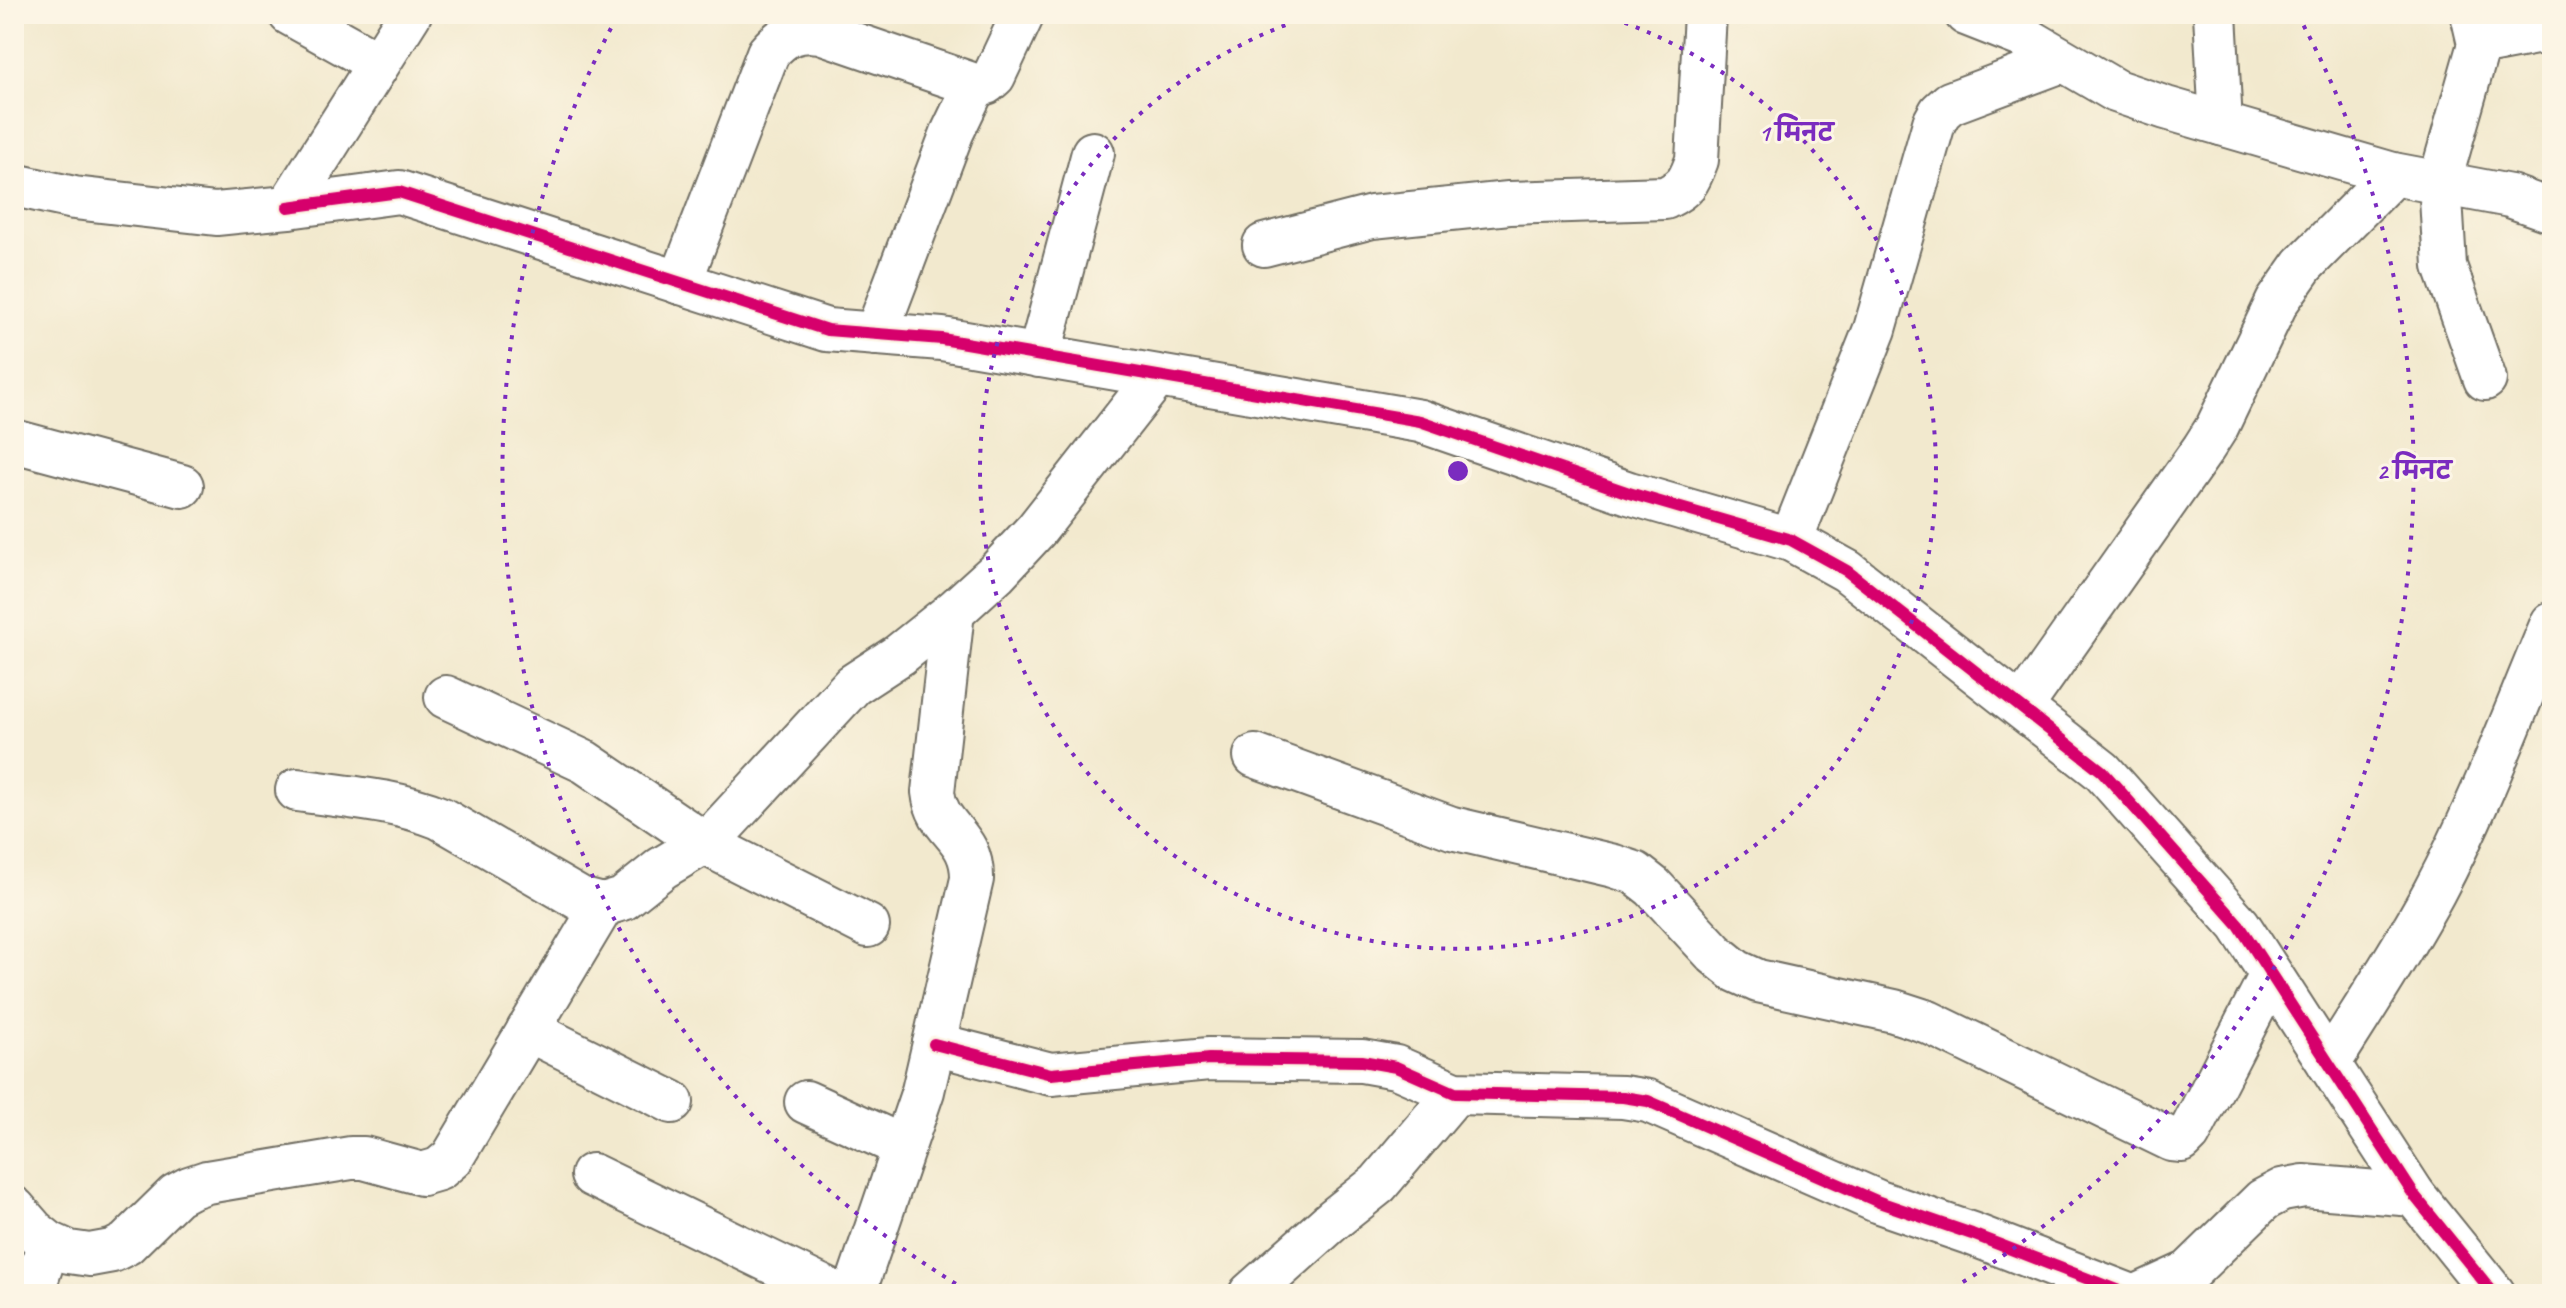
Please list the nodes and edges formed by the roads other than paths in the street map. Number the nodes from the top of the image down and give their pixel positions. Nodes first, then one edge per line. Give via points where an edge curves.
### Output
1 (290, 14) edge
2 (410, 14) edge
3 (1023, 14) edge
4 (1705, 14) edge
5 (1966, 14) edge
6 (2215, 14) edge
7 (2475, 29) edge
8 (2552, 30) edge
9 (2062, 61) junction
10 (378, 63) junction
11 (975, 85) junction
12 (2221, 124) junction
13 (1093, 153) dead end
14 (2393, 174) junction
15 (2440, 181) junction
16 (14, 185) edge
17 (288, 207) junction
18 (2552, 211) edge
19 (1264, 245) dead end
20 (680, 283) junction
21 (876, 334) junction
22 (1039, 356) junction
23 (1157, 376) junction
24 (2485, 379) dead end
25 (14, 441) edge
26 (182, 486) dead end
27 (1791, 540) junction
28 (953, 612) junction
29 (2552, 623) edge
30 (446, 697) dead end
31 (2022, 706) junction
32 (1255, 756) dead end
33 (297, 790) dead end
34 (704, 843) junction
35 (603, 905) junction
36 (868, 926) dead end
37 (2271, 975) junction
38 (528, 1030) junction
39 (934, 1044) junction
40 (2329, 1064) junction
41 (1455, 1093) junction
42 (672, 1102) dead end
43 (806, 1102) dead end
44 (904, 1147) junction
45 (592, 1175) dead end
46 (2414, 1195) junction
47 (14, 1208) edge
48 (49, 1243) junction
49 (32, 1294) edge
50 (837, 1294) edge
51 (849, 1294) edge
52 (1250, 1294) edge
53 (2127, 1294) edge
54 (2141, 1294) edge
55 (2494, 1294) edge

1 - 10 street
2 - 10 street
3 - 11 street via 994,76
4 - 19 street via 1697,160 1678,192 1665,198 1509,203 1372,217
5 - 9 street via 2022,36
6 - 12 street
7 - 8 street
7 - 15 street
9 - 12 street via 2116,91
9 - 27 street via 1950,103 1940,112 1875,329
10 - 17 street
11 - 20 street via 820,32 791,33 778,41 768,53
11 - 21 street
12 - 14 street
13 - 22 street
14 - 15 street
14 - 31 street via 2290,281 2210,438
15 - 18 street
15 - 24 street via 2445,266
16 - 17 street via 74,198 216,214
17 - 20 street via 399,192
20 - 21 street via 827,330
21 - 22 street
22 - 23 street
23 - 27 street via 1420,421 1629,493
23 - 28 street via 1036,530
25 - 26 street
27 - 31 street via 1847,571
28 - 34 street via 853,685
28 - 39 street via 934,806 973,864
29 - 40 street via 2458,844 2407,940
30 - 34 street via 585,762
31 - 37 street via 2102,771 2239,925
32 - 37 street via 1452,828 1635,873 1736,971 1758,981 1928,1022 2172,1140 2182,1141 2189,1134
33 - 35 street via 418,809 580,899
34 - 35 street via 623,899
34 - 36 street
35 - 38 street
37 - 40 street
38 - 42 street
38 - 48 street via 452,1158 439,1169 422,1174 351,1158 207,1182 176,1195 112,1251 90,1255
39 - 41 street via 1051,1074 1209,1059 1362,1061 1396,1067
39 - 44 street
40 - 46 street
41 - 52 street via 1378,1184
41 - 53 street via 1648,1101 1879,1202
43 - 44 street
44 - 51 street via 859,1279
45 - 50 street
46 - 54 street via 2304,1186 2282,1190 2263,1200 2189,1272
46 - 55 street
47 - 48 street
48 - 49 street

